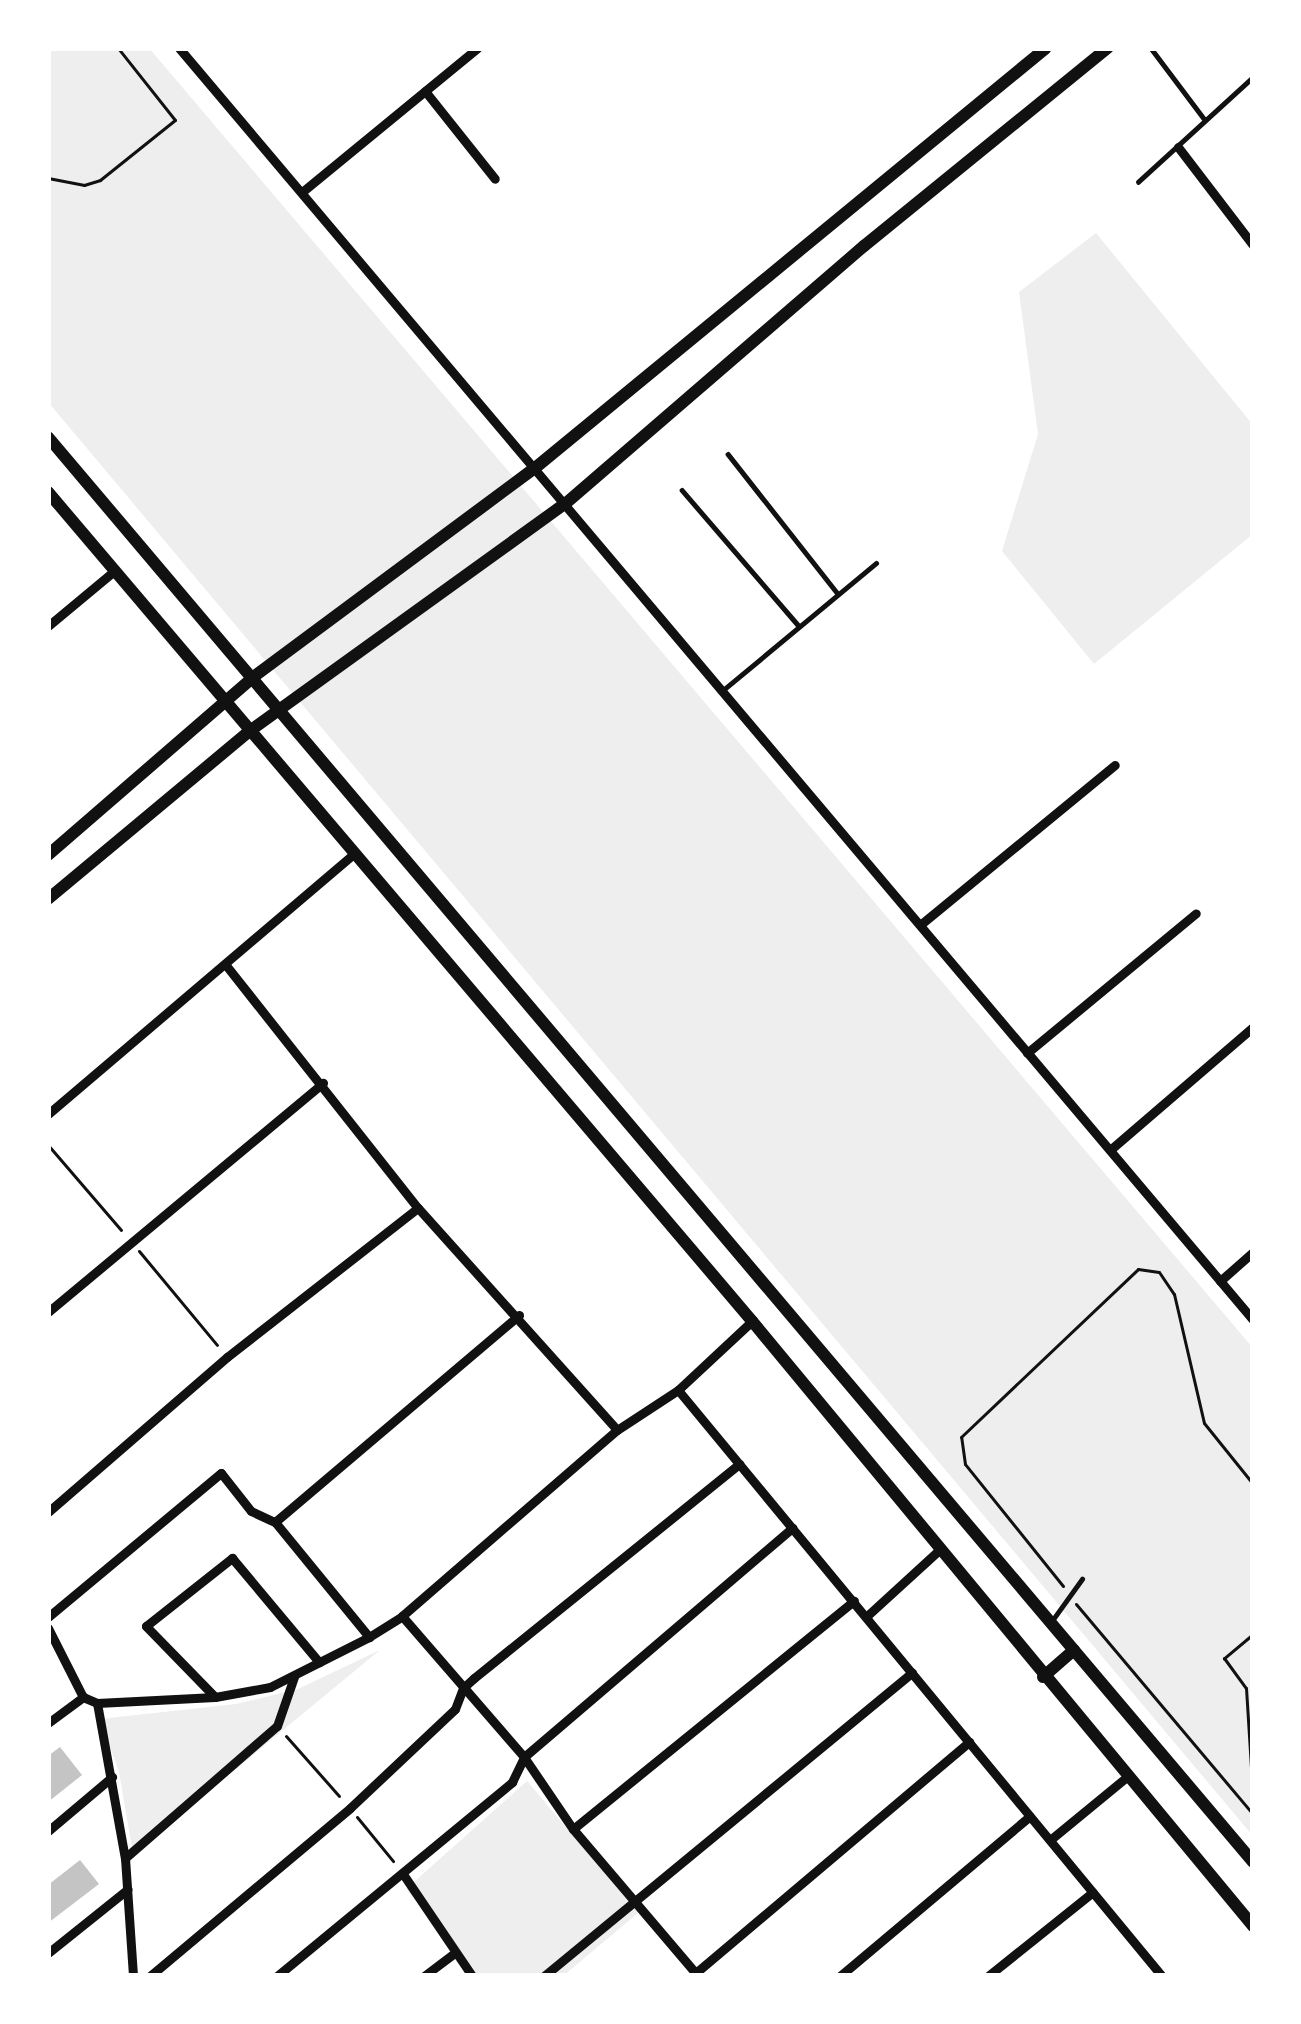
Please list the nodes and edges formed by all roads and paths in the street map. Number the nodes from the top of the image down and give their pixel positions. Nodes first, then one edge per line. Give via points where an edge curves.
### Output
1 (118, 48) edge
2 (179, 48) edge
3 (477, 48) edge
4 (1046, 48) edge
5 (1108, 48) edge
6 (1151, 48) edge
7 (1253, 77) edge
8 (425, 91) junction
9 (1206, 121) junction
10 (1178, 147) junction
11 (48, 178) edge
12 (495, 178) dead end
13 (1138, 182) dead end
14 (302, 192) junction
15 (1253, 245) edge
16 (48, 437) edge
17 (728, 454) dead end
18 (535, 468) junction
19 (682, 490) dead end
20 (48, 492) edge
21 (565, 504) junction
22 (876, 563) dead end
23 (114, 571) junction
24 (838, 594) junction
25 (48, 626) edge
26 (799, 626) junction
27 (252, 679) junction
28 (722, 691) junction
29 (225, 703) junction
30 (280, 709) junction
31 (247, 733) junction
32 (1115, 765) dead end
33 (353, 854) junction
34 (48, 855) edge
35 (48, 899) edge
36 (1196, 913) dead end
37 (920, 925) junction
38 (225, 964) junction
39 (1253, 1027) edge
40 (1028, 1053) junction
41 (323, 1083) junction
42 (48, 1114) edge
43 (1110, 1150) junction
44 (418, 1208) junction
45 (1253, 1252) edge
46 (1220, 1281) junction
47 (48, 1312) edge
48 (519, 1315) junction
49 (1253, 1320) edge
50 (752, 1321) junction
51 (678, 1390) junction
52 (616, 1430) junction
53 (740, 1464) junction
54 (1253, 1484) edge
55 (48, 1512) edge
56 (275, 1522) junction
57 (791, 1528) junction
58 (938, 1551) junction
59 (1082, 1579) dead end
60 (1070, 1596) junction
61 (854, 1601) junction
62 (402, 1616) junction
63 (868, 1616) junction
64 (48, 1617) edge
65 (1051, 1623) junction
66 (48, 1628) edge
67 (1253, 1634) edge
68 (369, 1637) junction
69 (1074, 1651) junction
70 (319, 1663) junction
71 (912, 1673) junction
72 (295, 1676) junction
73 (1043, 1677) junction
74 (463, 1688) junction
75 (83, 1697) junction
76 (215, 1697) junction
77 (97, 1702) junction
78 (48, 1724) edge
79 (969, 1742) junction
80 (524, 1757) junction
81 (1128, 1776) junction
82 (112, 1777) junction
83 (1253, 1800) edge
84 (1253, 1814) edge
85 (1030, 1816) junction
86 (573, 1829) junction
87 (48, 1831) edge
88 (1050, 1840) junction
89 (125, 1858) junction
90 (1253, 1862) edge
91 (403, 1874) junction
92 (128, 1889) junction
93 (1093, 1892) junction
94 (635, 1901) junction
95 (1253, 1926) edge
96 (454, 1952) junction
97 (48, 1953) edge
98 (695, 1975) edge
99 (133, 1976) edge
100 (150, 1976) edge
101 (277, 1976) edge
102 (424, 1976) edge
103 (472, 1976) edge
104 (544, 1976) edge
105 (840, 1976) edge
106 (988, 1976) edge
107 (1162, 1976) edge

1 - 11 path via 175,121 100,180
2 - 14 street
3 - 8 street
4 - 18 main road
5 - 21 main road
6 - 9 lane
7 - 9 lane
8 - 12 street
8 - 14 street
9 - 10 lane
10 - 13 lane
10 - 15 street
14 - 18 street
16 - 27 main road
17 - 24 lane
18 - 21 street
18 - 27 main road
19 - 26 lane
20 - 23 main road
21 - 28 street
21 - 30 main road
22 - 24 lane
23 - 25 street
23 - 29 main road
24 - 26 lane
26 - 28 lane
27 - 29 main road
27 - 30 main road
28 - 37 street
29 - 31 main road
29 - 34 main road
30 - 31 main road
30 - 65 main road
31 - 33 main road
31 - 35 main road
32 - 37 street
33 - 38 street
33 - 50 main road
36 - 40 street
37 - 40 street
38 - 41 street
38 - 42 street
39 - 43 street
40 - 43 street
41 - 44 street
41 - 47 street
43 - 46 street
44 - 48 street
44 - 55 street via 227,1357
45 - 46 street
46 - 49 street
48 - 52 street
48 - 56 street
50 - 51 street
50 - 58 main road
51 - 52 street
51 - 53 street
52 - 62 street
53 - 57 street
53 - 74 street
54 - 60 path via 1204,1423 1174,1294 1159,1272 1138,1269 961,1437 965,1464
56 - 64 street via 250,1511 221,1473
56 - 68 street
57 - 61 street
57 - 80 street
58 - 63 street
58 - 73 main road
59 - 60 lane
60 - 65 lane
60 - 84 path
61 - 63 street
61 - 86 street
62 - 68 street
62 - 74 street
63 - 71 street
65 - 69 main road
66 - 75 street
67 - 83 path via 1224,1658 1246,1688
68 - 70 street
69 - 73 main road
69 - 90 main road
70 - 72 street
70 - 76 street via 232,1558 146,1625
71 - 79 street
71 - 94 street
72 - 76 street
72 - 89 street via 277,1726
73 - 81 main road
74 - 80 street
74 - 100 street via 455,1709 350,1808
75 - 77 street
75 - 78 street
76 - 77 street
77 - 82 street
79 - 85 street
79 - 98 street
80 - 86 street
80 - 91 street via 512,1782
81 - 88 street
81 - 95 main road
82 - 87 street
82 - 89 street
85 - 88 street
85 - 105 street
86 - 94 street
88 - 93 street
89 - 92 street
91 - 96 street
91 - 101 street
92 - 97 street
92 - 99 street
93 - 106 street
93 - 107 street
94 - 98 street
94 - 104 street
96 - 102 street
96 - 103 street

